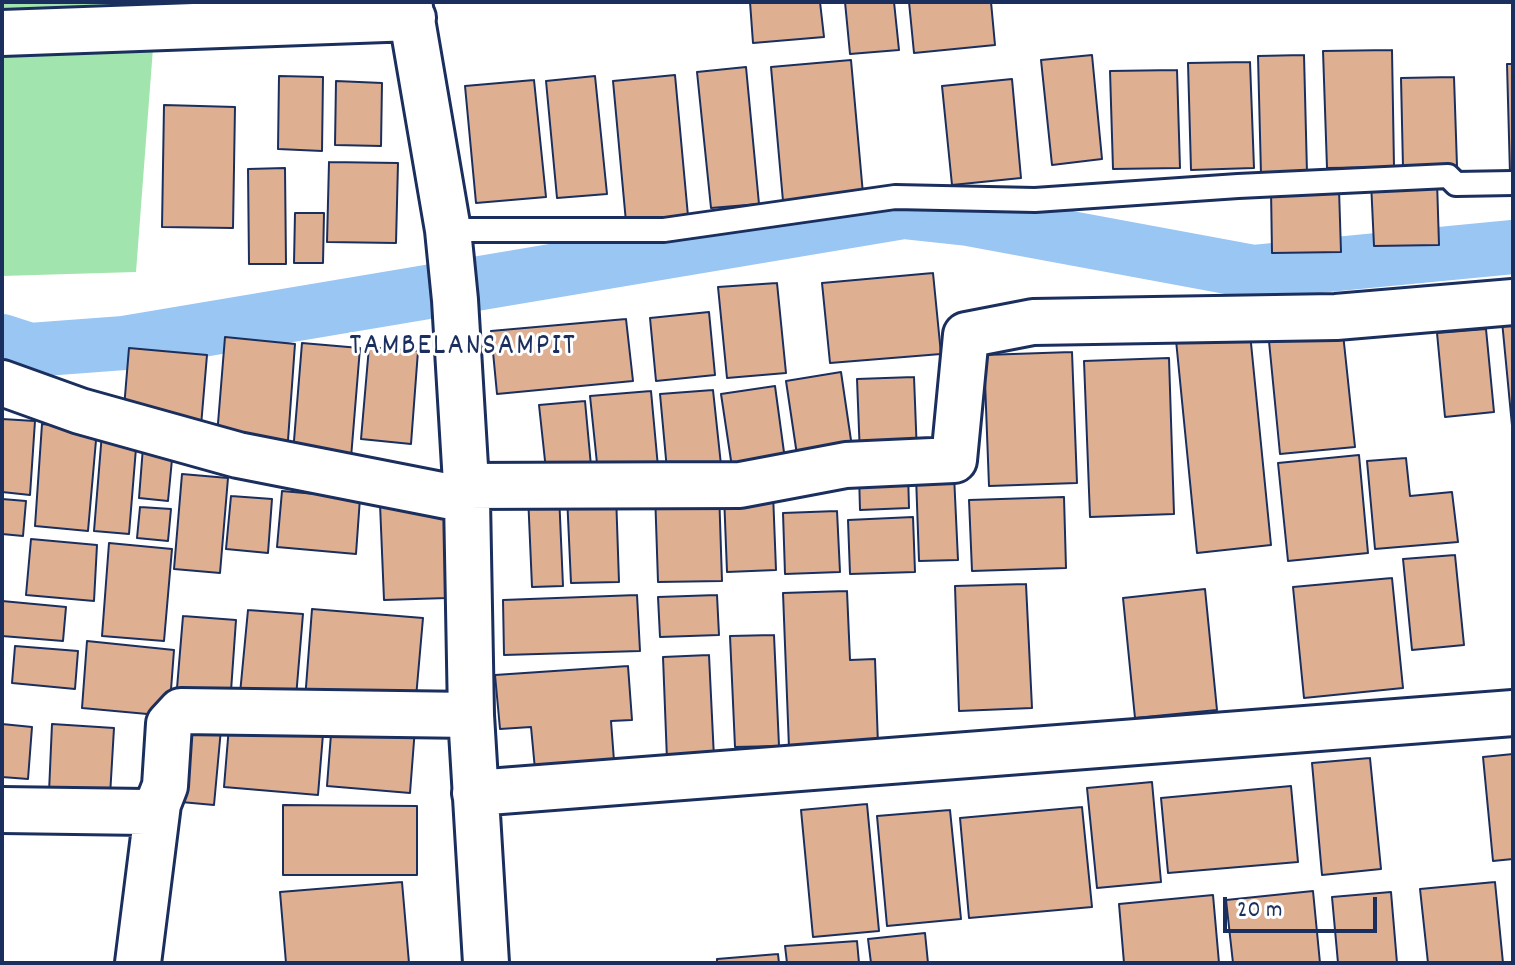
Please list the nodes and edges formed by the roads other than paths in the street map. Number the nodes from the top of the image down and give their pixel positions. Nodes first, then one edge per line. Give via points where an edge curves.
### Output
1 (411, 10) edge
2 (2, 33) edge
3 (1513, 183) edge
4 (448, 230) junction
5 (1513, 302) edge
6 (2, 383) edge
7 (465, 493) junction
8 (1513, 713) edge
9 (471, 715) junction
10 (475, 793) junction
11 (158, 804) junction
12 (2, 810) edge
13 (138, 963) edge
14 (486, 963) edge

1 - 2 street
1 - 4 street
3 - 4 lane via 1456,184 1448,176 1035,200 895,197 664,230
4 - 7 street
5 - 7 street via 1336,317 1033,322 966,335 954,460 846,465 740,485
6 - 7 street via 80,411 238,455
7 - 9 street
8 - 10 street
9 - 10 street
9 - 11 street via 181,711 169,724 165,786
10 - 14 street
11 - 12 street via 146,812
11 - 13 street

